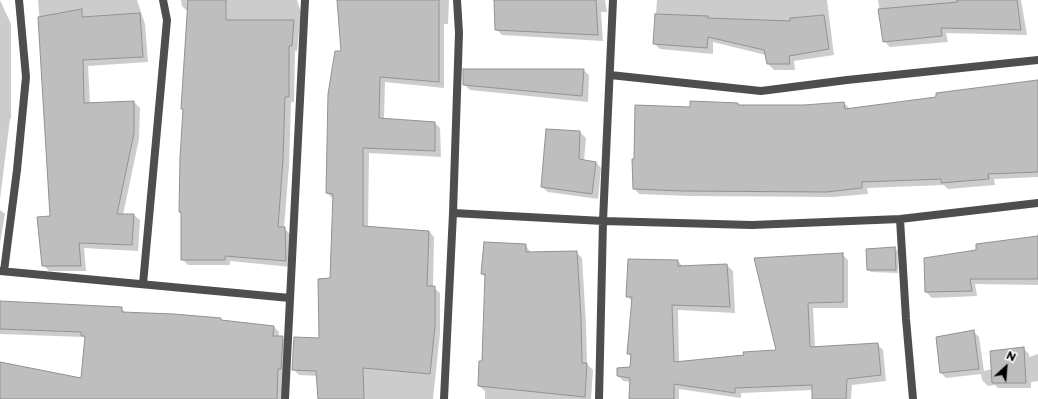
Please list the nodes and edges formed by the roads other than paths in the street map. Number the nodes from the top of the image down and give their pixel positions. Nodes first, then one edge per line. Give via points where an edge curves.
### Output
1 (19, 0) edge
2 (163, 0) edge
3 (305, 0) edge
4 (457, 0) edge
5 (613, 0) edge
6 (1038, 60) edge
7 (610, 75) junction
8 (1038, 203) edge
9 (453, 213) junction
10 (900, 219) junction
11 (604, 221) junction
12 (2, 271) edge
13 (143, 284) junction
14 (290, 298) junction
15 (285, 399) edge
16 (444, 399) edge
17 (599, 399) edge
18 (913, 399) edge

1 - 12 street via 26,77 17,170
2 - 13 street via 168,20
3 - 14 street
4 - 9 street via 459,33
5 - 7 street
6 - 7 street via 761,91
7 - 11 street
8 - 10 street
9 - 11 street
9 - 16 street
10 - 11 street via 752,225
10 - 18 street
11 - 17 street
12 - 13 street
13 - 14 street
14 - 15 street

